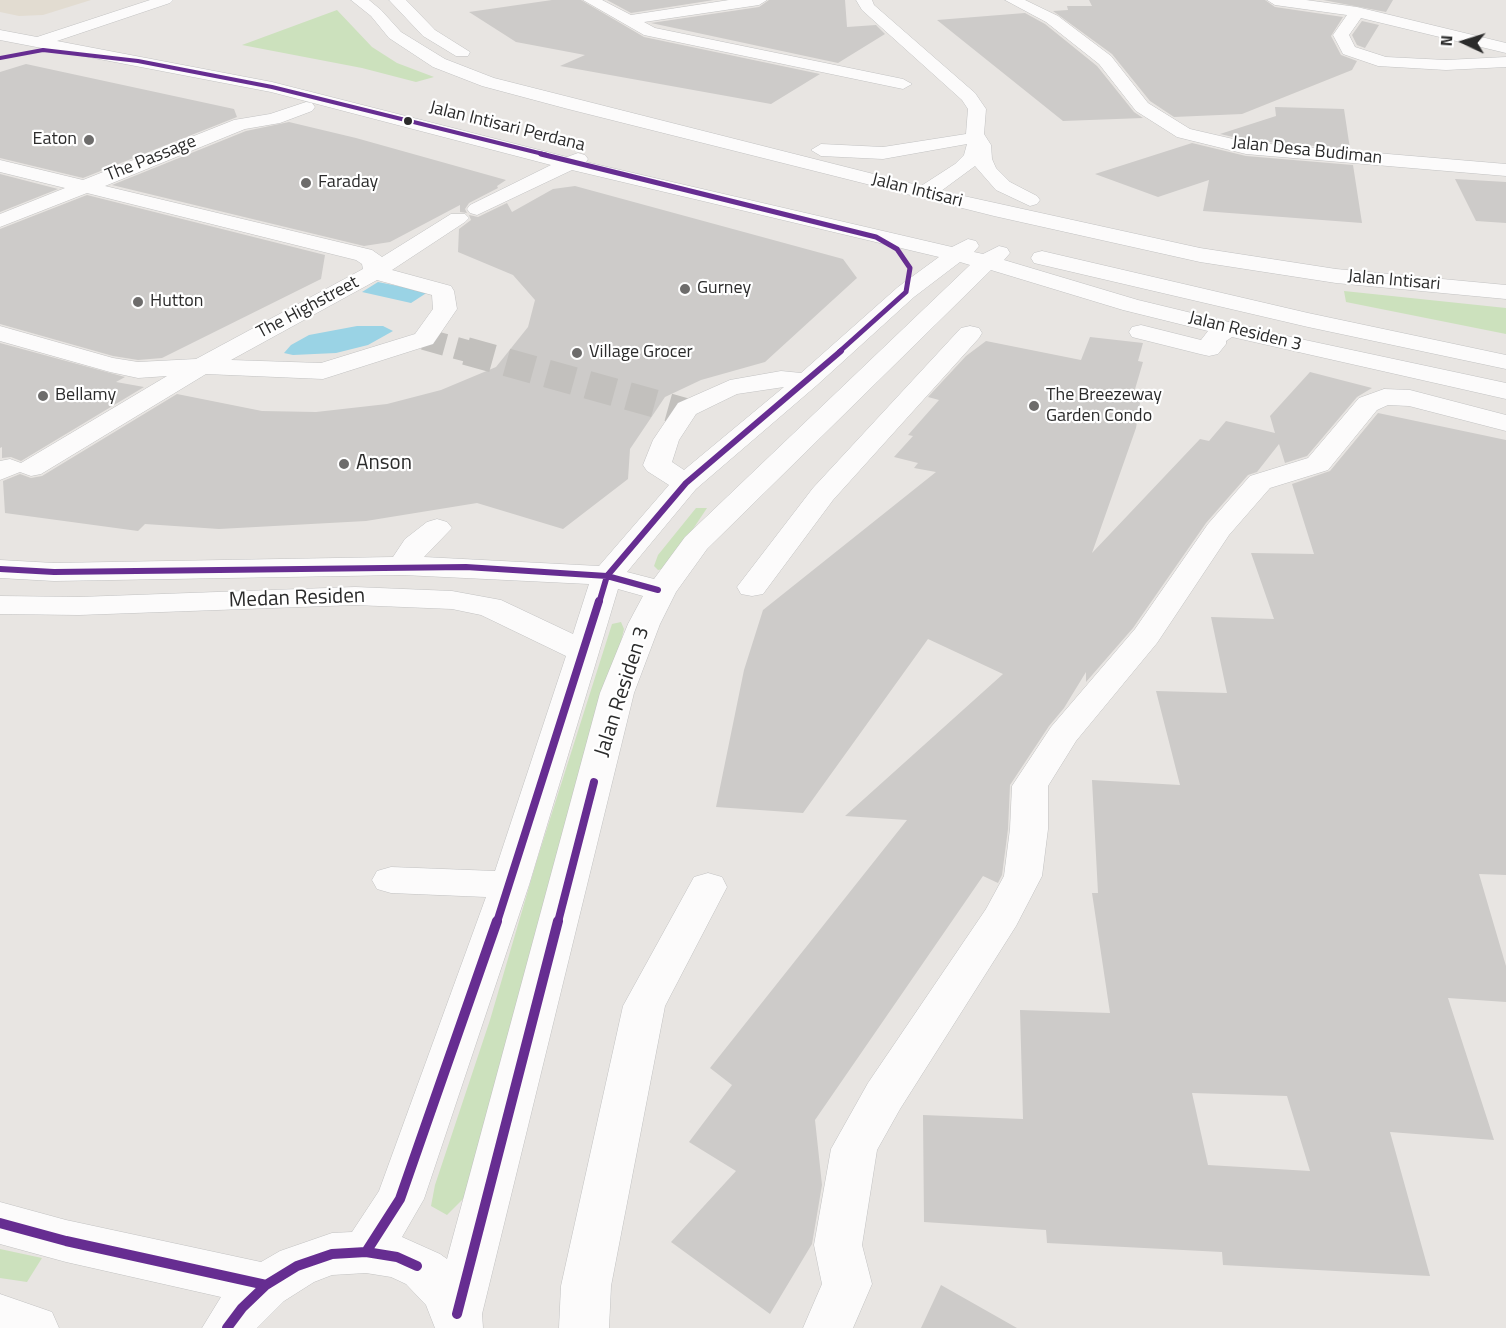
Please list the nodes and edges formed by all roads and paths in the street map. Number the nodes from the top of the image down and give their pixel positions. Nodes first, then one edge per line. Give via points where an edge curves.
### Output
1 (165, 0) edge
2 (359, 0) edge
3 (397, 0) edge
4 (591, 0) edge
5 (759, 0) edge
6 (864, 0) edge
7 (1013, 0) edge
8 (1275, 0) edge
9 (129, 7) edge
10 (1357, 12) junction
11 (628, 21) junction
12 (0, 22) edge
13 (44, 30) junction
14 (13, 32) edge
15 (63, 33) junction
16 (104, 36) dead end
17 (0, 43) edge
18 (1506, 48) edge
19 (0, 56) edge
20 (138, 61) junction
21 (1506, 62) edge
22 (903, 84) dead end
23 (306, 102) junction
24 (221, 128) dead end
25 (972, 137) junction
26 (598, 150) junction
27 (821, 150) junction
28 (568, 163) junction
29 (0, 166) edge
30 (914, 168) junction
31 (1506, 170) edge
32 (947, 180) junction
33 (733, 182) dead end
34 (887, 183) junction
35 (84, 186) junction
36 (924, 193) junction
37 (1030, 200) junction
38 (869, 215) dead end
39 (0, 221) edge
40 (876, 237) junction
41 (975, 241) junction
42 (954, 255) junction
43 (996, 255) junction
44 (374, 272) junction
45 (1506, 274) edge
46 (906, 291) junction
47 (1506, 292) edge
48 (1091, 294) junction
49 (953, 295) junction
50 (1228, 328) junction
51 (1141, 332) dead end
52 (0, 333) edge
53 (970, 333) dead end
54 (1506, 362) edge
55 (201, 366) junction
56 (807, 381) junction
57 (859, 384) junction
58 (1506, 391) edge
59 (910, 397) junction
60 (1506, 423) edge
61 (14, 469) edge
62 (686, 483) junction
63 (437, 528) dead end
64 (403, 566) junction
65 (0, 569) edge
66 (607, 576) junction
67 (752, 587) dead end
68 (661, 591) junction
69 (0, 605) edge
70 (584, 652) junction
71 (391, 880) dead end
72 (510, 885) junction
73 (708, 887) dead end
74 (0, 1223) edge
75 (366, 1252) junction
76 (266, 1285) junction
77 (0, 1317) edge
78 (458, 1321) edge
79 (34, 1328) edge
80 (227, 1328) edge
81 (584, 1328) edge
82 (828, 1328) edge

1 - 9 street
2 - 34 street, Jalan Intisari via 405,43 439,63 488,82
3 - 27 street, Jalan Intisari via 429,33 478,60 545,82
4 - 11 street
5 - 11 street
6 - 25 street via 867,7 969,97 977,109
7 - 31 street, Jalan Desa Budiman via 1061,26 1105,60 1142,106 1184,133 1246,148
8 - 10 street
9 - 13 street via 94,12
9 - 15 street
9 - 16 street via 109,23
10 - 18 street
10 - 21 street via 1341,35 1348,50 1384,62
11 - 22 street via 650,32
12 - 13 street, Jalan Intisari Perdana
12 - 14 street, Jalan Intisari Perdana
13 - 14 street, Jalan Intisari Perdana
13 - 15 street
13 - 19 street
13 - 20 street, Jalan Intisari Perdana
14 - 17 street
15 - 26 street, Jalan Intisari Perdana via 291,74
19 - 20 street via 43,50
20 - 23 street, Jalan Intisari Perdana
23 - 24 street
23 - 28 street, Jalan Intisari Perdana via 339,104
23 - 35 street, The Passage via 274,119 241,124
25 - 27 street via 883,153
25 - 30 street
25 - 32 street via 973,156
25 - 37 street via 981,145 988,171 1003,186
26 - 28 street
26 - 33 street, Jalan Intisari Perdana
27 - 30 street, Jalan Intisari
28 - 40 street, Jalan Intisari Perdana
28 - 44 street via 468,213
29 - 35 street, The Highstreet
30 - 32 street, Jalan Intisari
30 - 34 street
32 - 36 street
32 - 37 street, Jalan Intisari
34 - 36 street, Jalan Intisari
35 - 39 street, The Passage
35 - 44 street, The Highstreet via 364,255 373,261
36 - 47 street, Jalan Intisari via 1200,255 1336,276
37 - 45 street, Jalan Intisari via 1110,220 1334,259
38 - 41 street
40 - 42 street, Jalan Intisari Perdana
40 - 46 street via 906,258 910,268
41 - 42 street
41 - 43 street, Jalan Residen 3
42 - 43 street, Jalan Residen 3
42 - 46 street
43 - 48 street, Jalan Residen 3
43 - 49 street, Jalan Residen 3
43 - 54 street, Jalan Residen 3
44 - 55 street, The Highstreet
44 - 55 street via 444,291 445,309 424,339 323,370
46 - 56 street
48 - 49 street via 1000,287
48 - 50 street, Jalan Residen 3
49 - 57 street, Jalan Residen 3
50 - 51 street via 1214,338 1209,349
50 - 58 street, Jalan Residen 3
52 - 55 street, The Highstreet via 138,370
53 - 59 street
55 - 61 street
56 - 62 street
56 - 62 street via 781,379 730,388 687,409 666,440 657,465
57 - 59 street
57 - 68 street, Jalan Residen 3 via 696,543
59 - 67 street via 793,530
60 - 82 street via 1410,398 1384,397 1368,404 1318,464 1260,482 1218,530 1146,636 1063,735 1030,786 1023,876 1002,916 884,1096 854,1149 838,1245 847,1284
62 - 66 street
63 - 64 street via 416,545
64 - 65 street, Medan Residen via 77,572
64 - 66 street, Medan Residen
66 - 68 street, Medan Residen
66 - 70 street
68 - 78 street, Jalan Residen 3 via 617,693
69 - 70 street, Medan Residen via 79,606 355,596 453,600 490,607
70 - 72 street
71 - 72 street
72 - 75 street via 400,1199
73 - 81 street via 644,1006 586,1286
74 - 76 street
75 - 76 street via 332,1254 297,1266
75 - 78 street via 397,1257 423,1269 444,1288
76 - 80 street
77 - 79 street

